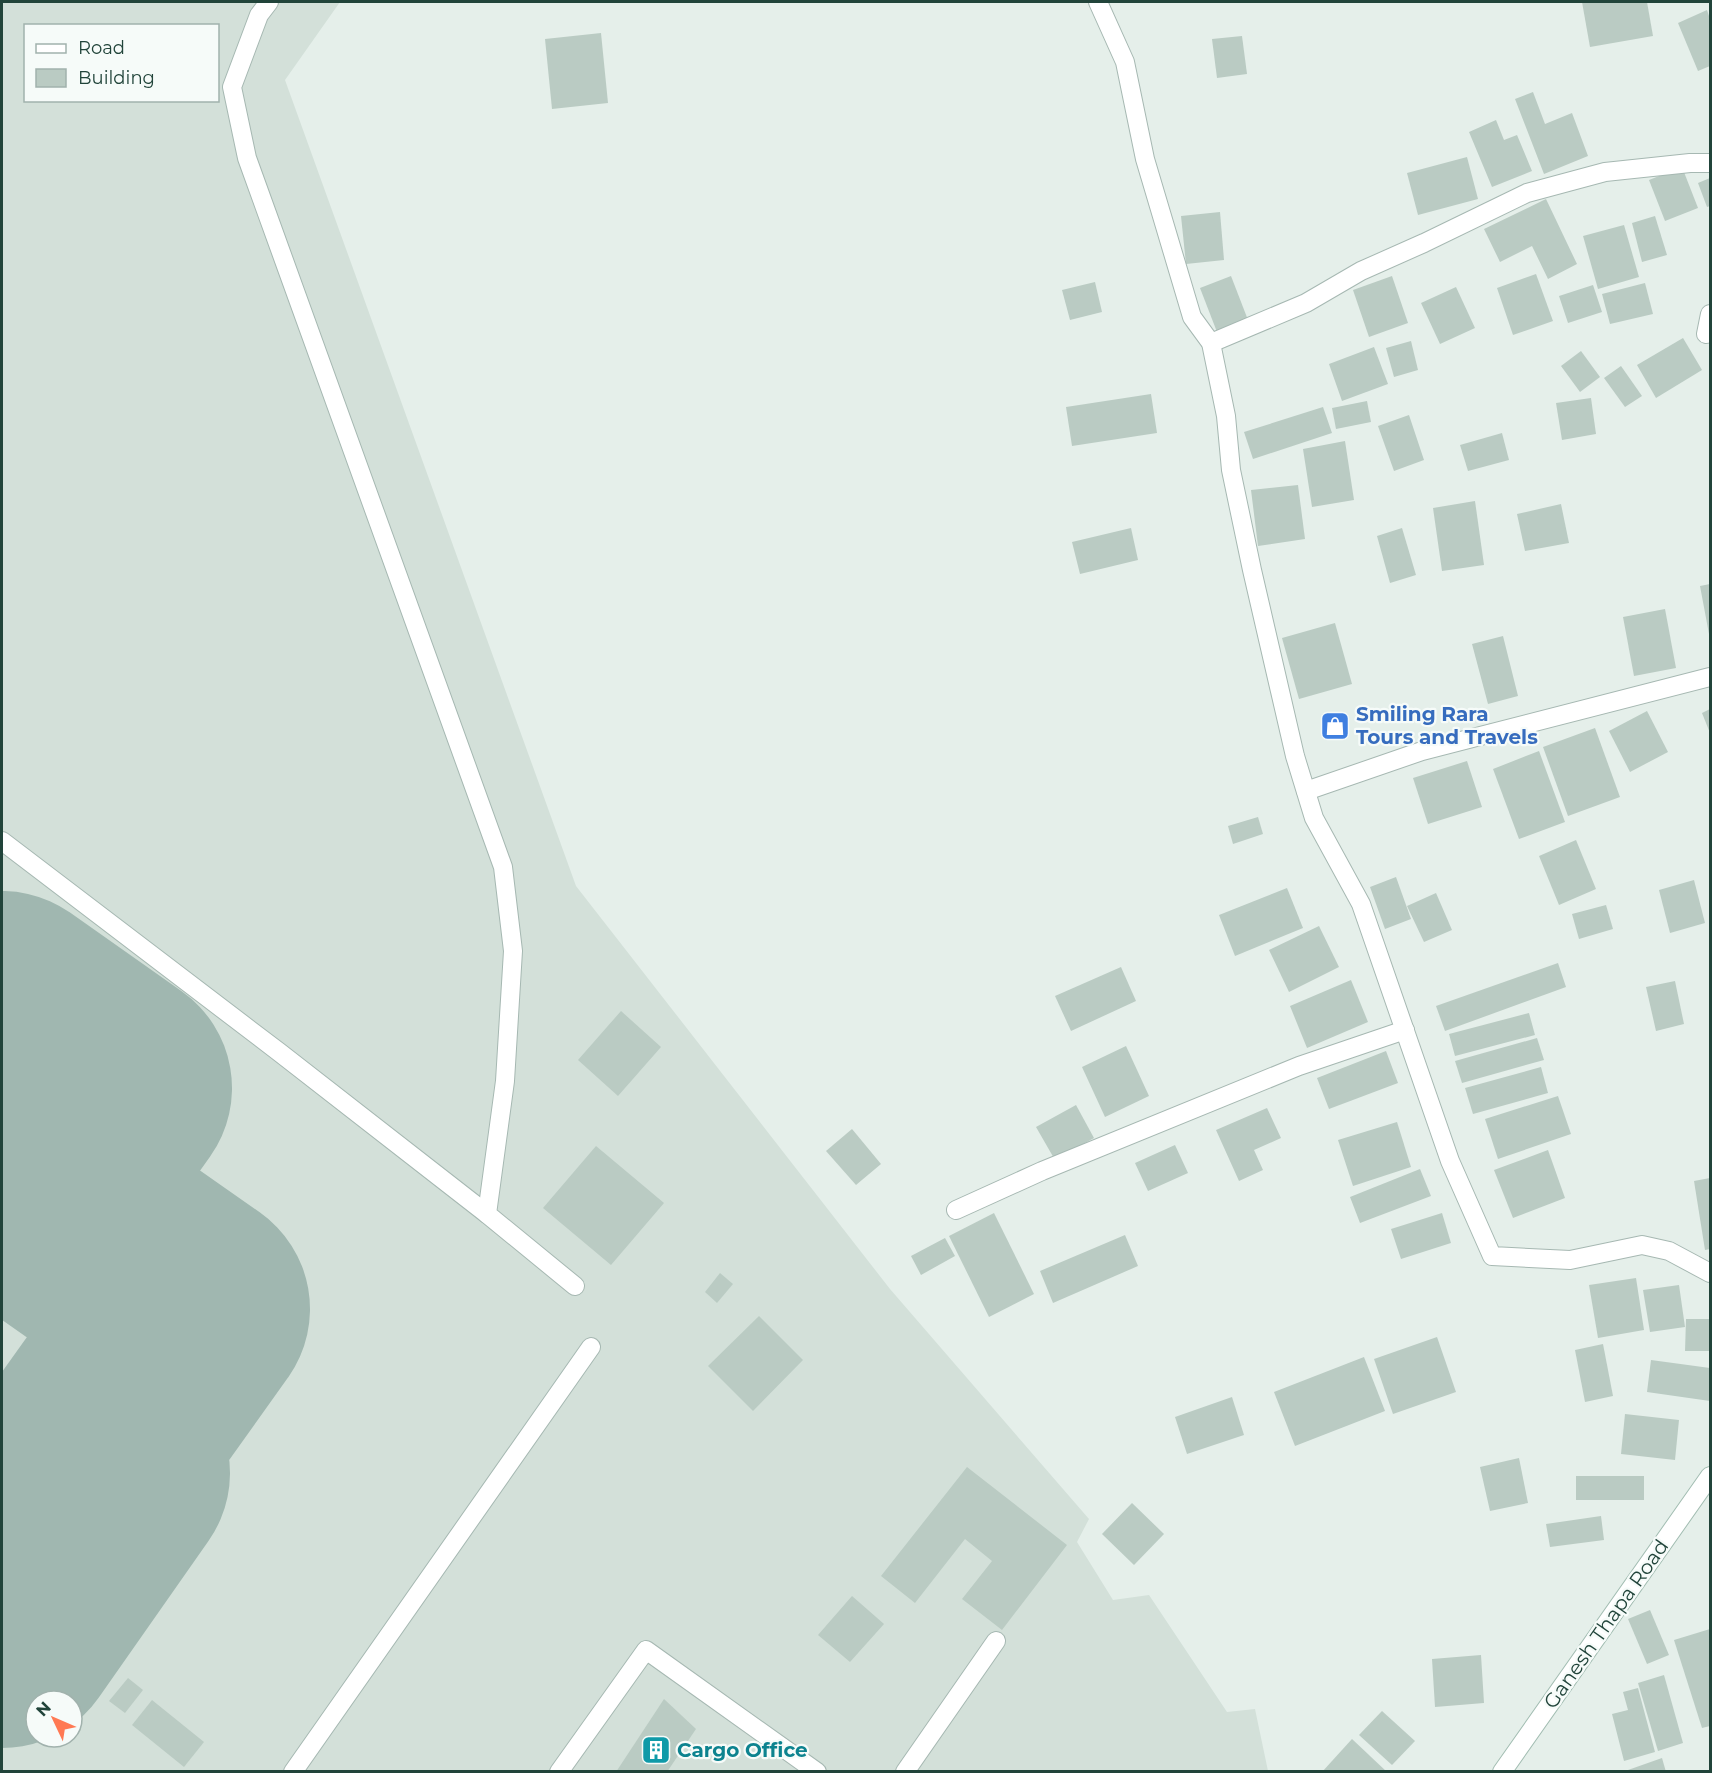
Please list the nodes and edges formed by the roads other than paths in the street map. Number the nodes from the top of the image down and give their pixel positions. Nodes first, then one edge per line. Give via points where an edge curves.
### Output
1 (269, 2) edge
2 (1098, 2) edge
3 (1710, 164) edge
4 (1710, 314) edge
5 (1706, 334) dead end
6 (1211, 344) junction
7 (1710, 677) edge
8 (1306, 791) junction
9 (2, 841) edge
10 (1405, 1030) junction
11 (956, 1210) dead end
12 (487, 1214) junction
13 (1710, 1273) edge
14 (576, 1287) dead end
15 (591, 1347) dead end
16 (1710, 1476) edge
17 (996, 1641) dead end
18 (293, 1772) edge
19 (559, 1772) edge
20 (817, 1772) edge
21 (905, 1772) edge
22 (1502, 1772) edge

1 - 12 street via 259,15 232,87 247,158 503,867 513,951 505,1082
2 - 6 street via 1125,62 1145,159 1192,317
3 - 6 street via 1605,172 1527,194 1361,271 1306,303
4 - 5 street
6 - 8 street via 1252,570
7 - 8 street via 1422,751
8 - 10 street via 1314,818 1362,904
9 - 12 street
10 - 11 street via 1288,1070
10 - 13 street via 1450,1161 1492,1256 1570,1260 1642,1245 1669,1251
12 - 14 street
15 - 18 street
16 - 22 street, Ganesh Thapa Road
17 - 21 street
19 - 20 street via 646,1650

